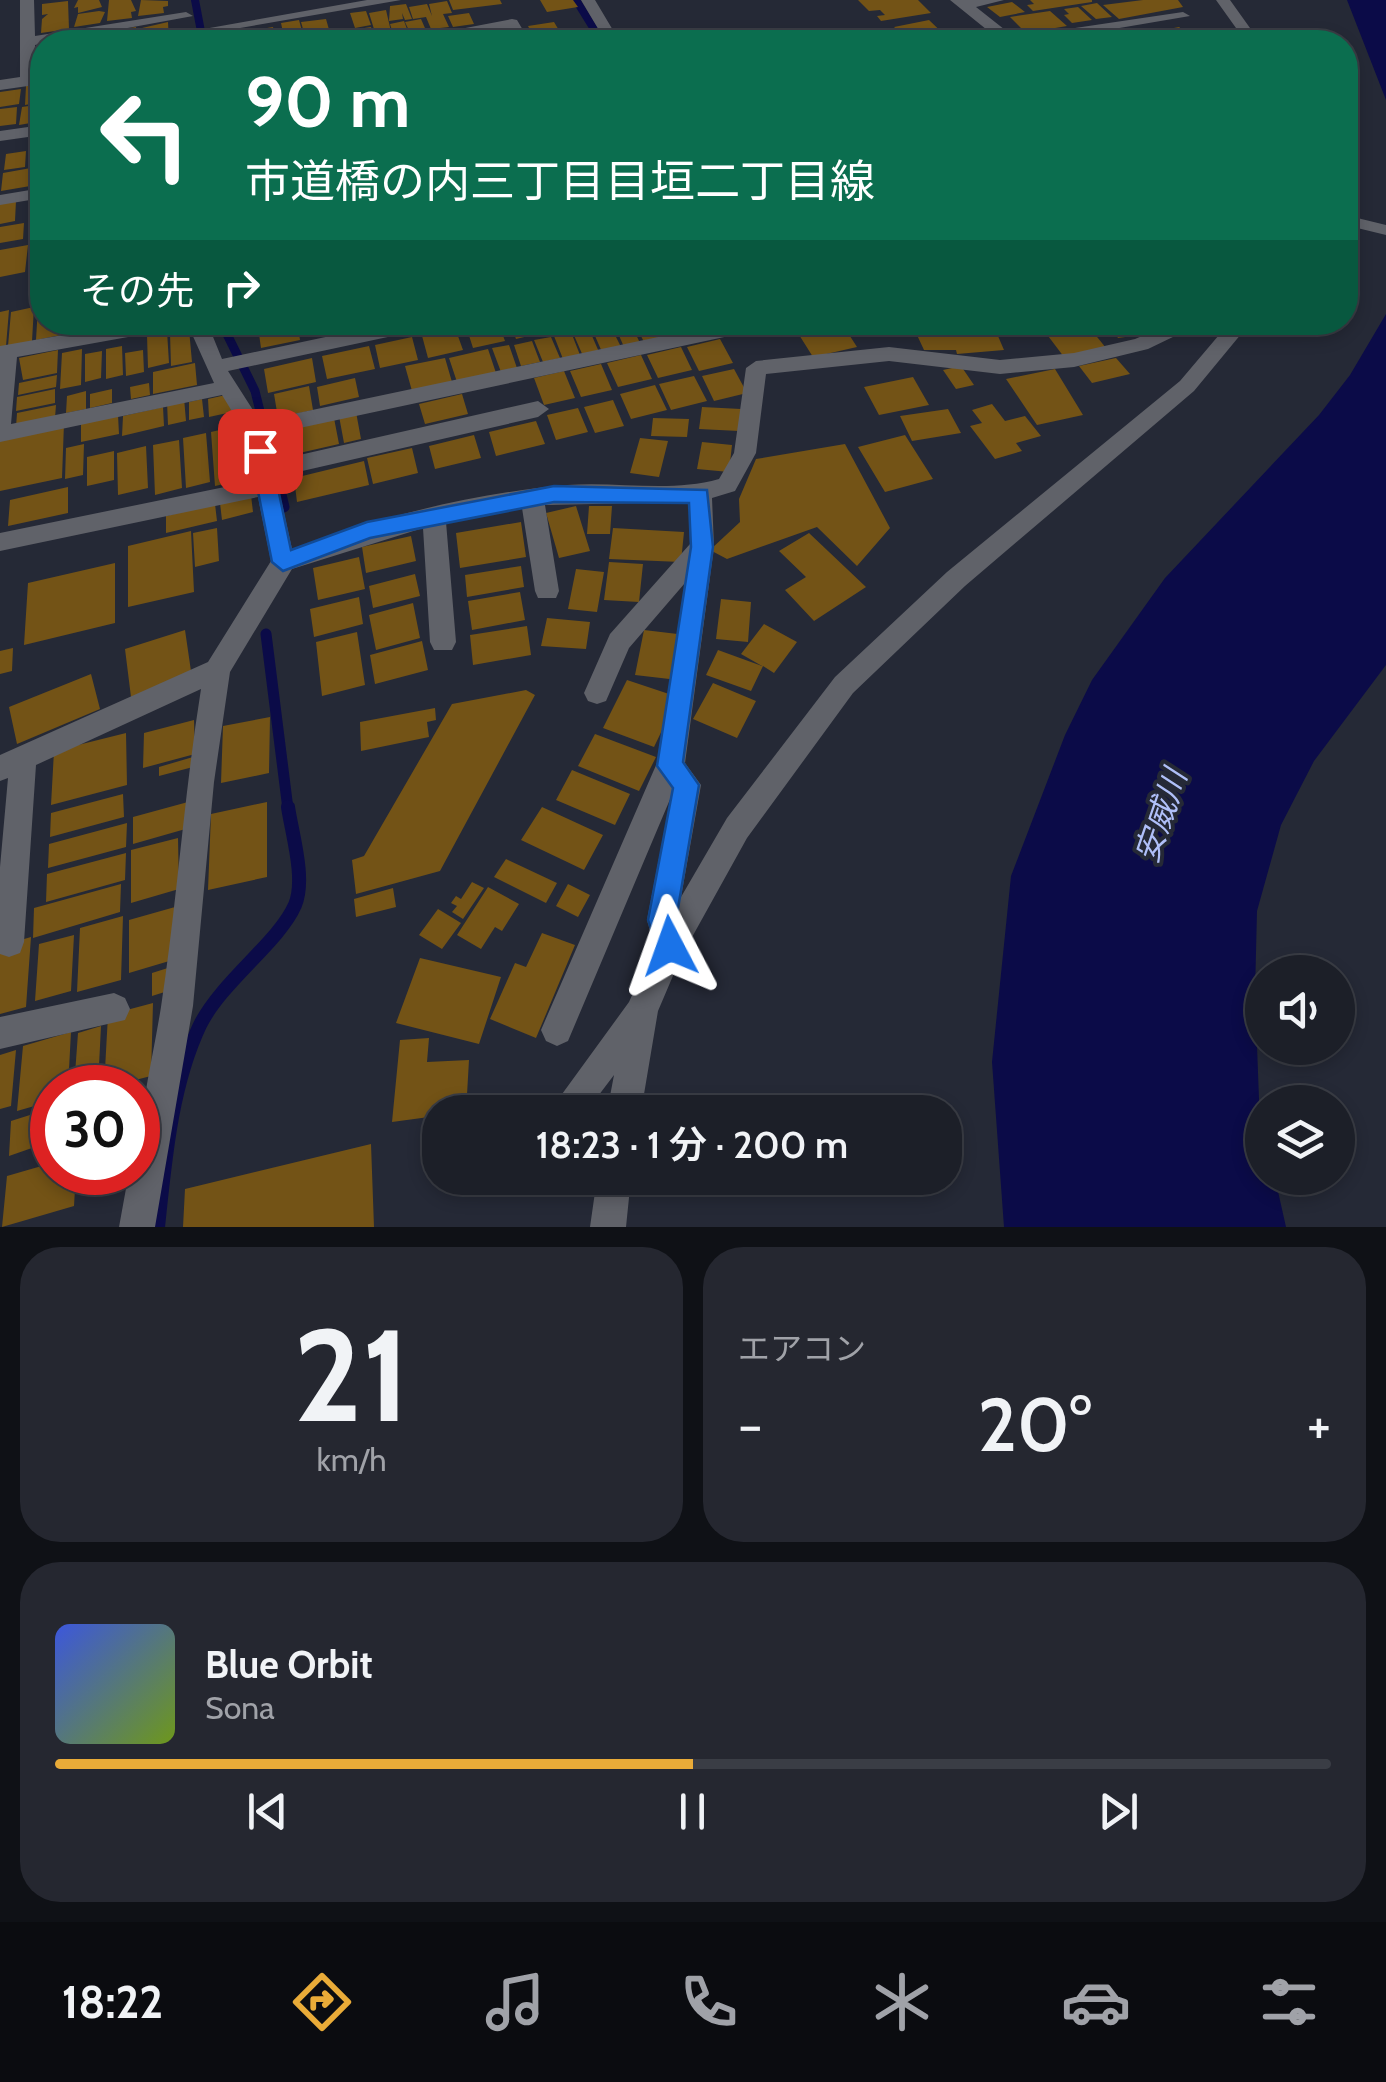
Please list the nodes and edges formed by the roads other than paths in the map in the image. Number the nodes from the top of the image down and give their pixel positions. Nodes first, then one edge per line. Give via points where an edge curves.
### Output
1 (27, 0) edge
2 (394, 0) edge
3 (590, 0) edge
4 (997, 0) edge
5 (1224, 0) edge
6 (960, 2) edge
7 (184, 8) edge
8 (1183, 16) dead end
9 (1096, 29) joint
10 (82, 30) edge
11 (233, 30) edge
12 (480, 30) edge
13 (516, 30) edge
14 (607, 30) edge
15 (996, 30) edge
16 (1089, 30) edge
17 (1245, 30) edge
18 (30, 41) edge
19 (26, 42) junction
20 (30, 59) edge
21 (30, 81) edge
22 (0, 85) edge
23 (30, 132) edge
24 (0, 136) edge
25 (30, 194) edge
26 (0, 200) edge
27 (1358, 223) edge
28 (1386, 230) edge
29 (103, 335) edge
30 (202, 335) edge
31 (381, 335) edge
32 (691, 335) edge
33 (746, 335) edge
34 (1149, 335) edge
35 (1163, 335) edge
36 (1231, 335) edge
37 (1141, 344) junction
38 (4, 352) edge
39 (756, 368) junction
40 (221, 377) junction
41 (538, 409) dead end
42 (255, 430) junction
43 (0, 432) edge
44 (266, 479) junction
45 (700, 496) junction
46 (532, 498) junction
47 (434, 517) junction
48 (0, 542) edge
49 (702, 547) junction
50 (283, 562) junction
51 (547, 591) dead end
52 (443, 642) dead end
53 (216, 670) junction
54 (596, 692) dead end
55 (11, 763) edge
56 (670, 766) junction
57 (9, 942) dead end
58 (670, 946) junction
59 (114, 1010) dead end
60 (642, 1010) junction
61 (557, 1030) dead end
62 (0, 1034) edge
63 (579, 1095) edge
64 (627, 1095) edge
65 (612, 1195) edge
66 (136, 1227) edge
67 (608, 1227) edge

1 - 19 street
2 - 11 street
3 - 14 street
4 - 6 street
5 - 17 street
6 - 15 street
7 - 10 street
8 - 9 street
9 - 16 street
12 - 13 street via 512,23
18 - 19 street
19 - 20 street
21 - 22 street
23 - 24 street
25 - 26 street
27 - 28 street
29 - 38 street
30 - 40 street
31 - 40 street
32 - 42 street
33 - 39 street
34 - 37 street
35 - 37 street
36 - 58 street via 1187,386 956,579 844,686 737,828
37 - 39 street via 1074,360 1000,367 889,354
38 - 43 street
39 - 45 street via 744,454 727,485
40 - 42 street
40 - 43 street
41 - 44 street
42 - 44 street
44 - 48 street
44 - 50 street
45 - 46 street
45 - 49 street
46 - 47 street
46 - 51 street
47 - 50 street via 367,530
47 - 52 street
49 - 54 street via 620,642
49 - 56 street
50 - 53 street
53 - 55 street
53 - 66 street via 177,1006
55 - 57 street
56 - 58 street via 687,785 662,920
56 - 61 street
58 - 60 street
59 - 62 street
60 - 63 street
60 - 64 street
65 - 67 street

